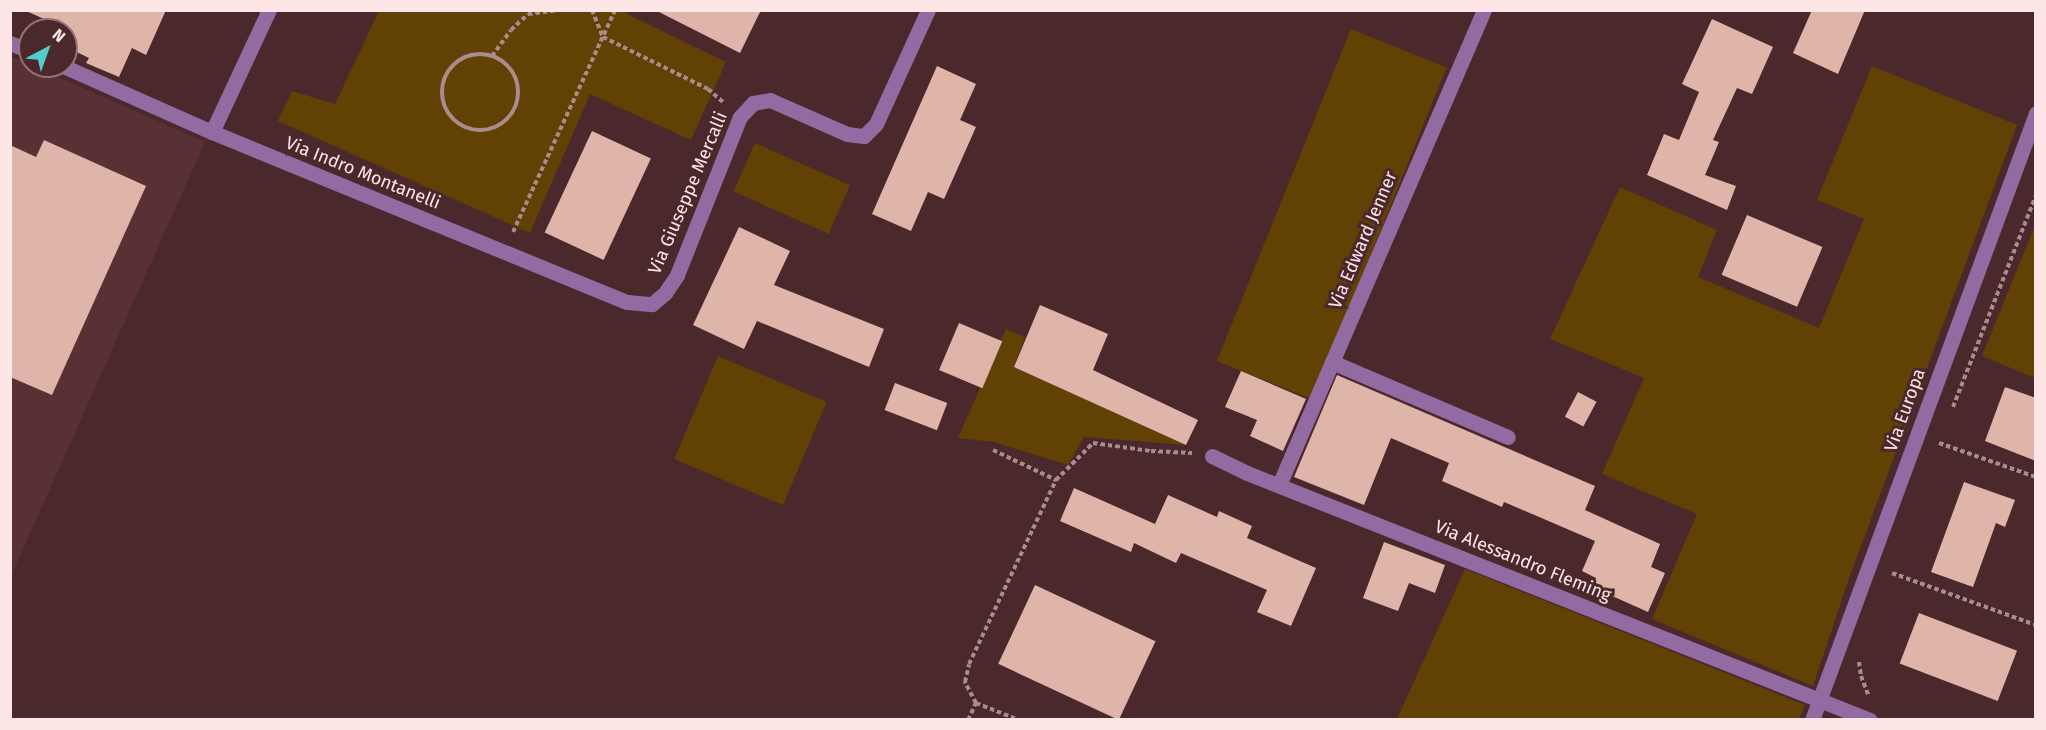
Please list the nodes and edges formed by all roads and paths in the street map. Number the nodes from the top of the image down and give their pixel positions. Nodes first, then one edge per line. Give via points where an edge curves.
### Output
1 (269, 10) edge
2 (562, 10) edge
3 (592, 10) edge
4 (615, 10) edge
5 (1484, 10) edge
6 (927, 13) edge
7 (603, 37) junction
8 (492, 56) junction
9 (78, 73) edge
10 (2036, 113) edge
11 (740, 117) junction
12 (212, 132) junction
13 (2036, 195) edge
14 (504, 252) junction
15 (652, 304) joint
16 (1332, 362) junction
17 (1952, 412) dead end
18 (1943, 433) dead end
19 (1508, 437) dead end
20 (1939, 443) junction
21 (993, 450) dead end
22 (1935, 454) dead end
23 (1212, 456) joint
24 (2036, 477) edge
25 (1056, 480) junction
26 (1278, 485) junction
27 (1896, 562) dead end
28 (1892, 573) junction
29 (1888, 583) dead end
30 (2036, 625) edge
31 (1863, 653) dead end
32 (1820, 699) junction
33 (976, 703) junction
34 (1865, 718) edge
35 (968, 720) edge
36 (1019, 720) edge
37 (1812, 720) edge

1 - 12 street
2 - 8 path via 528,14
3 - 7 path
4 - 7 path
5 - 16 street, Via Edward Jenner
6 - 11 street, Via Giuseppe Mercalli via 876,124 864,136 847,134 770,100 753,103
7 - 11 path via 708,89
7 - 14 path
8 - 8 path via 466,55 451,66 442,82 442,101 451,117 466,128 485,130 502,123 514,110 519,92 514,74 502,60
9 - 12 street, Via Indro Montanelli
10 - 32 street, Via Europa
11 - 15 street, Via Giuseppe Mercalli via 677,275
12 - 14 street, Via Indro Montanelli
13 - 17 path
14 - 15 street, Via Indro Montanelli via 627,302
16 - 19 street
16 - 26 street, Via Edward Jenner
18 - 20 path
20 - 22 path
20 - 24 path
21 - 25 path
23 - 25 path via 1093,443
23 - 26 street, Via Alessandro Fleming
25 - 33 path via 969,664 965,682
26 - 32 street, Via Alessandro Fleming
27 - 28 path
28 - 29 path
28 - 30 path
31 - 34 path via 1860,670 1870,694
32 - 34 street, Via Alessandro Fleming
32 - 37 street, Via Europa
33 - 35 path
33 - 36 path

